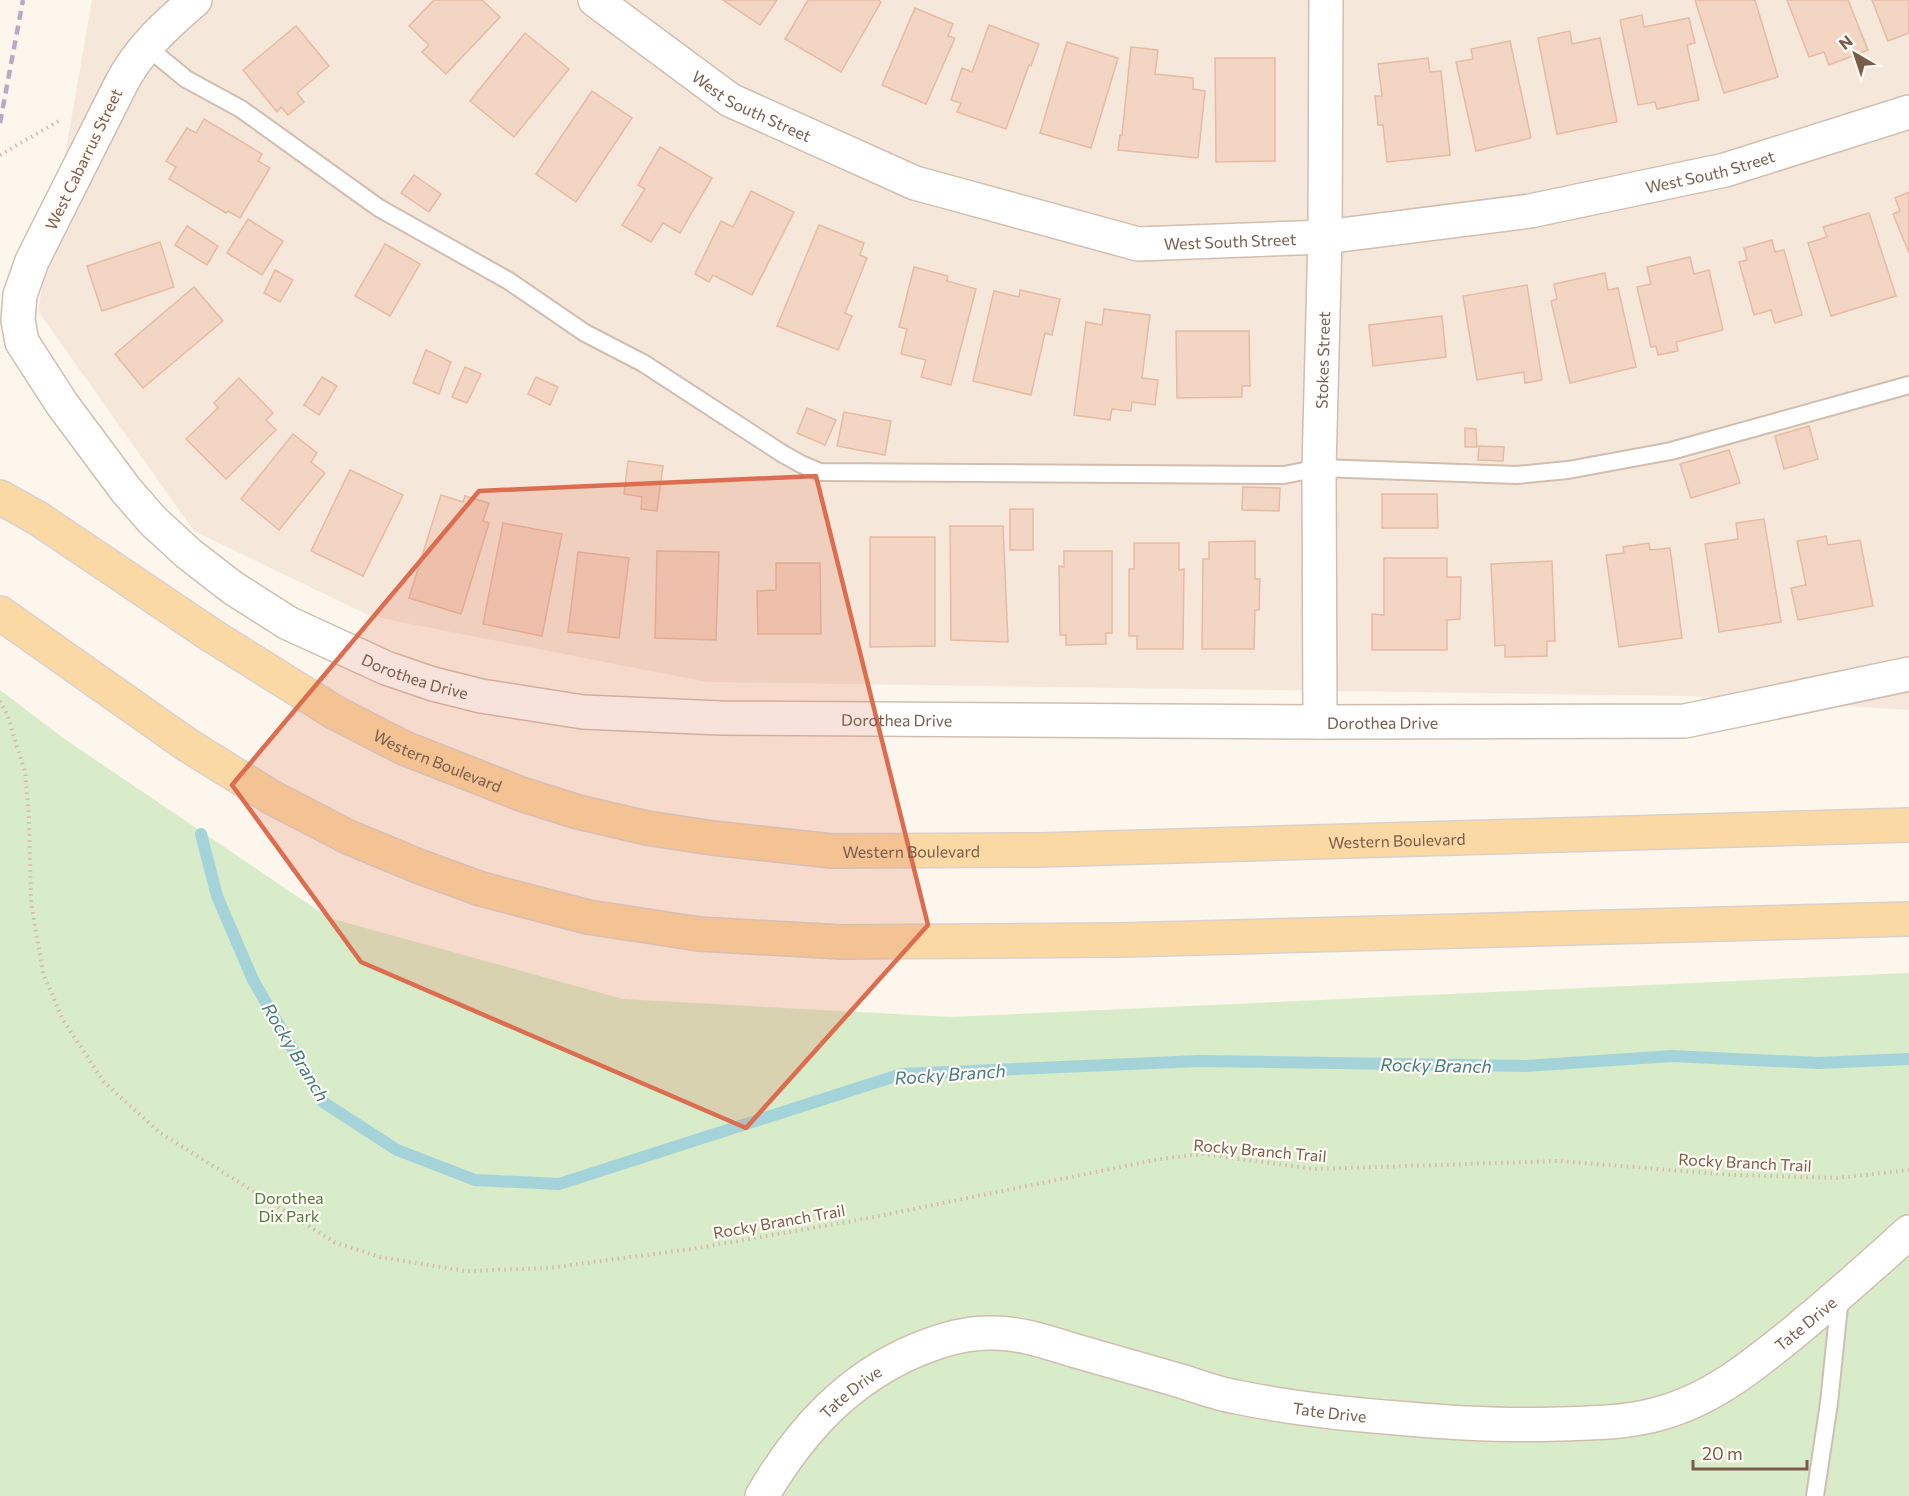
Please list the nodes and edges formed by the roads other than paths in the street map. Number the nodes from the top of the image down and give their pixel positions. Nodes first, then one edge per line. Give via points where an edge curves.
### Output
1 (195, 0) edge
2 (595, 0) edge
3 (1326, 0) edge
4 (146, 46) junction
5 (1909, 112) edge
6 (1325, 237) junction
7 (22, 342) joint
8 (1909, 385) edge
9 (1319, 468) junction
10 (0, 496) edge
11 (0, 613) edge
12 (1909, 674) edge
13 (1320, 722) junction
14 (1909, 825) edge
15 (1909, 919) edge
16 (1909, 1232) edge
17 (1840, 1295) junction
18 (762, 1496) edge
19 (1815, 1496) edge

1 - 4 street, West Cabarrus Street
2 - 6 street, West South Street via 730,100 915,183 1138,244
3 - 6 street, Stokes Street
4 - 7 street, West Cabarrus Street via 126,74 32,261 20,295 18,320
4 - 9 lane via 186,79 241,109 379,208 509,281 585,333 643,363 783,454 820,472 1284,475
5 - 6 street, West South Street via 1725,170 1530,211
6 - 9 street, Stokes Street
7 - 13 street, Dorothea Drive via 126,490 189,554 288,623 386,668 433,684 583,712 710,717
8 - 9 lane via 1671,451 1568,470 1517,475
9 - 13 street, Stokes Street
10 - 14 main road, Western Boulevard via 211,635 325,706 404,748 521,794 647,828 843,851 1039,850
11 - 15 main road via 186,744 271,797 348,837 481,889 588,917 699,934 841,942 1122,940
12 - 13 street, Dorothea Drive via 1684,721
16 - 17 street, Tate Drive
17 - 18 street, Tate Drive via 1748,1369 1714,1391 1686,1405 1615,1422 1535,1425 1344,1414 1236,1397 1032,1338 966,1334 901,1356 848,1390 802,1436
17 - 19 lane

